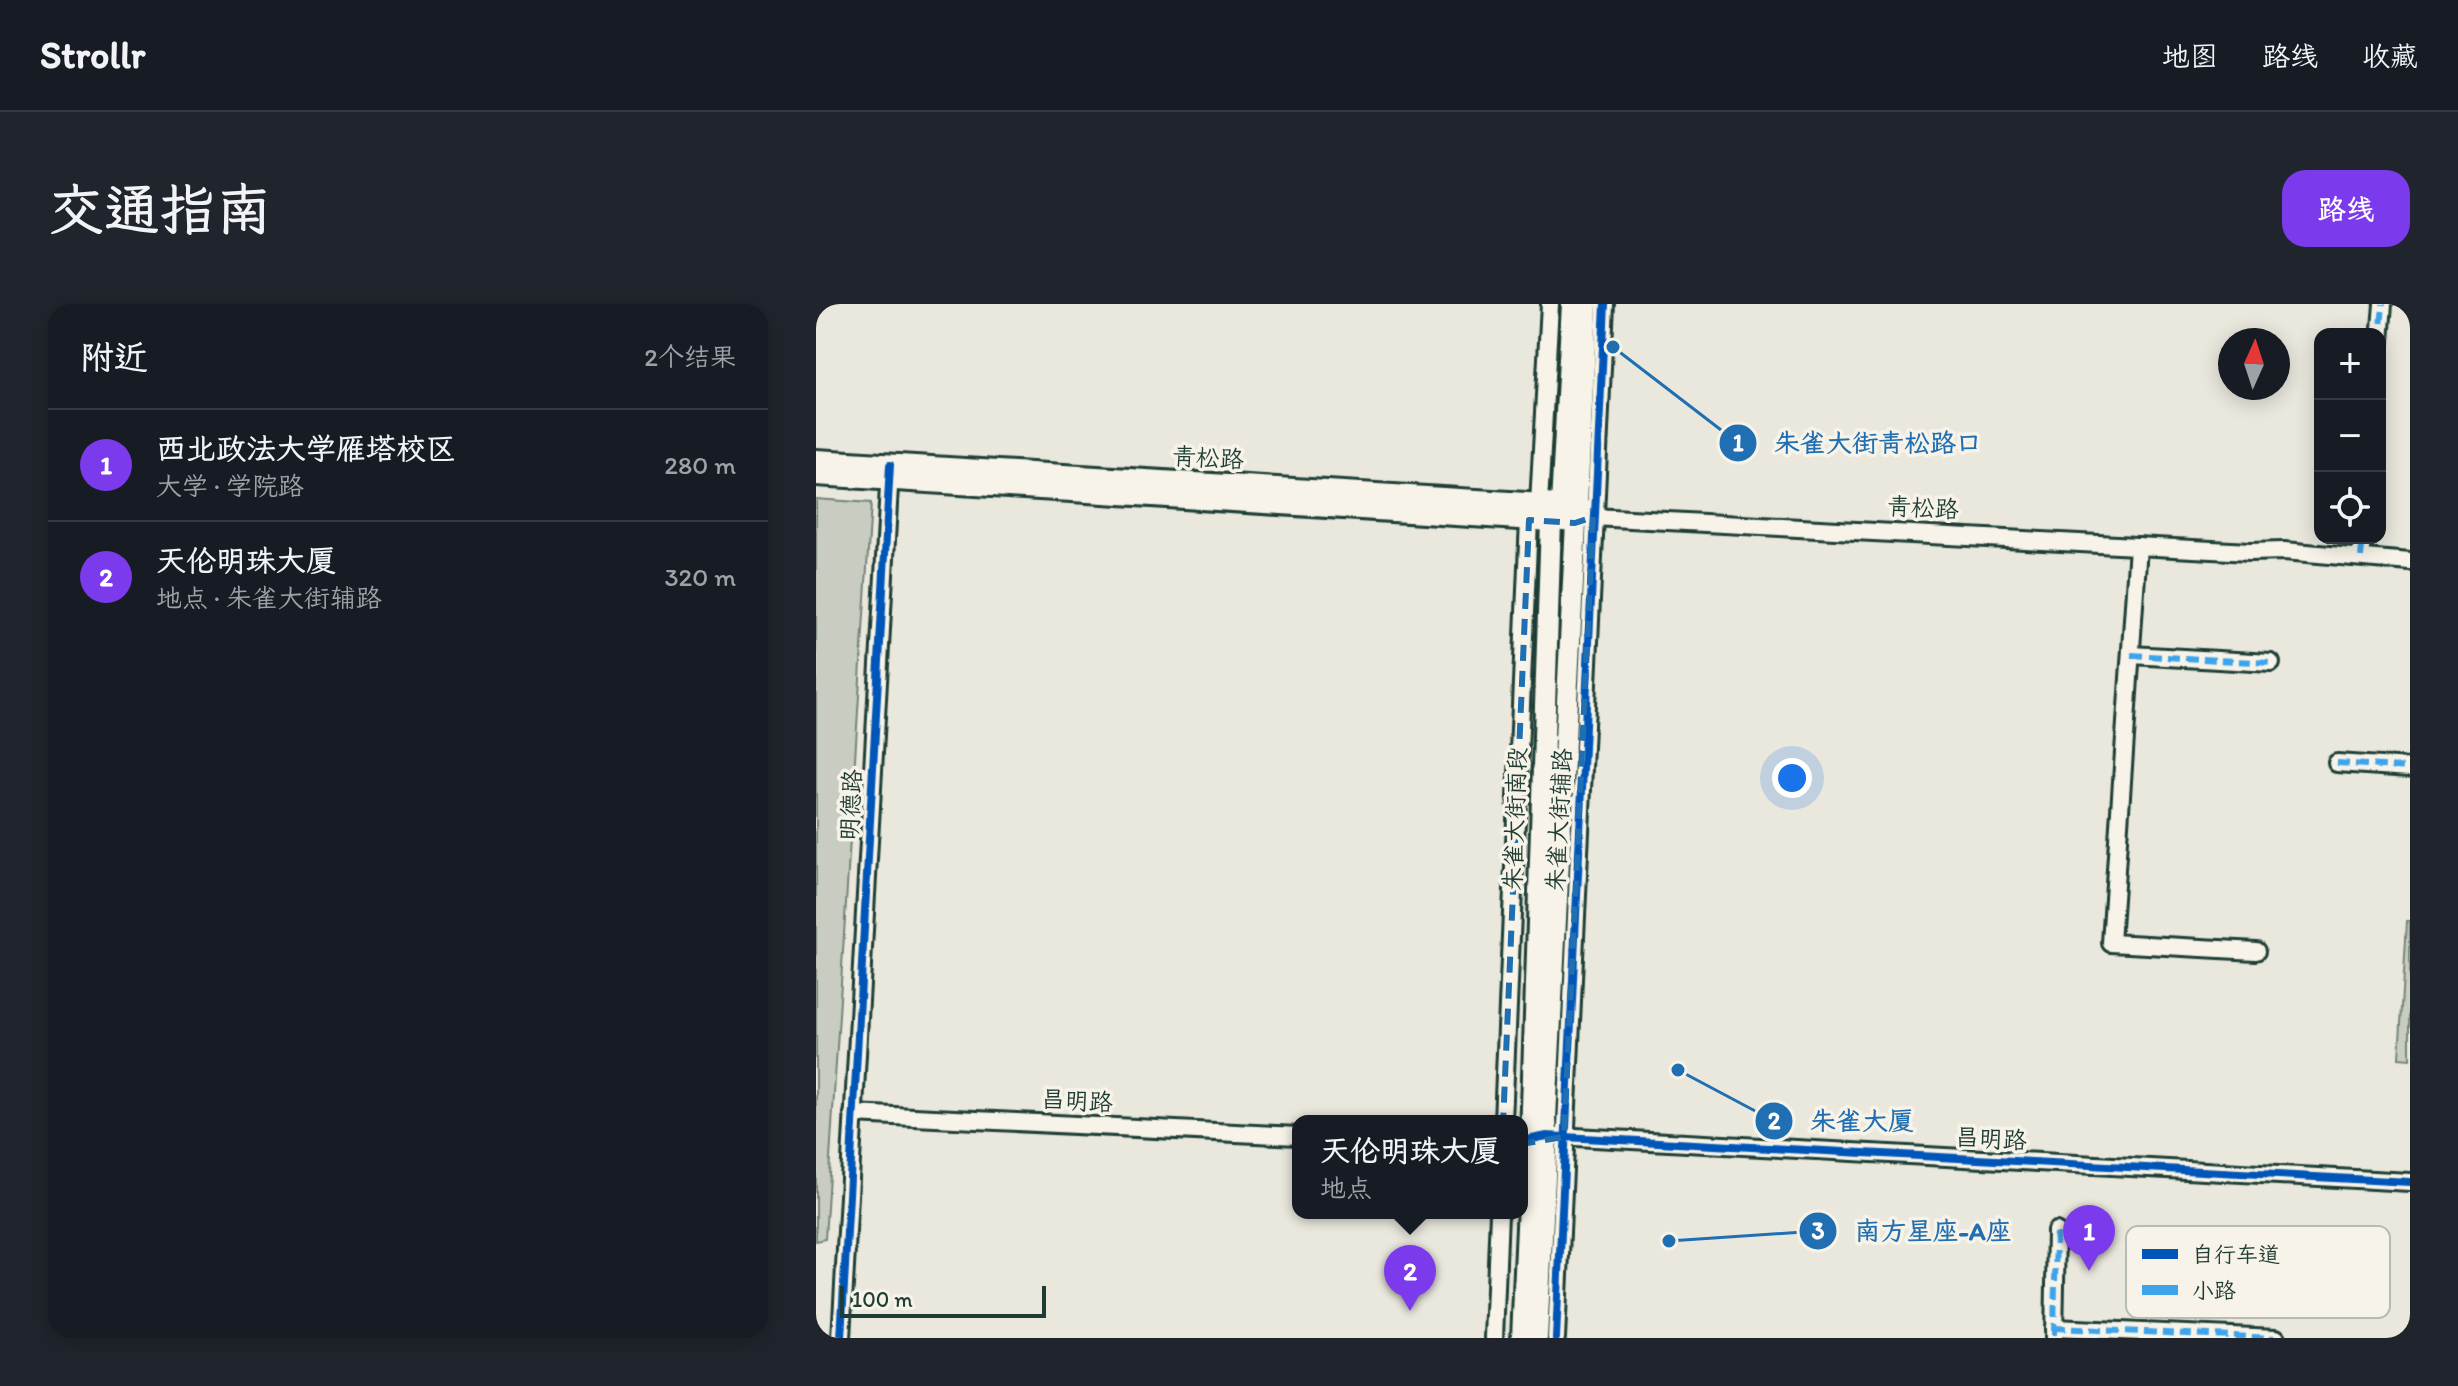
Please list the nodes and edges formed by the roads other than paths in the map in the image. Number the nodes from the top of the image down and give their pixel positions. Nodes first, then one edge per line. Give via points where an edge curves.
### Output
1 (1550, 304) edge
2 (1572, 304) edge
3 (1587, 304) edge
4 (1605, 304) edge
5 (2383, 304) edge
6 (2381, 328) edge
7 (816, 460) edge
8 (890, 473) junction
9 (816, 475) edge
10 (1560, 514) junction
11 (2362, 544) edge
12 (2138, 546) junction
13 (2361, 557) junction
14 (2410, 562) edge
15 (2131, 655) junction
16 (2271, 663) dead end
17 (2337, 763) dead end
18 (2410, 768) edge
19 (2256, 951) dead end
20 (853, 1114) junction
21 (1504, 1115) edge
22 (1292, 1136) edge
23 (1541, 1138) edge
24 (2410, 1182) edge
25 (1499, 1219) edge
26 (2056, 1231) dead end
27 (2054, 1333) edge
28 (841, 1338) edge
29 (1494, 1338) edge
30 (1522, 1338) edge
31 (1537, 1338) edge
32 (1556, 1338) edge
33 (2276, 1338) edge

1 - 10 street, 朱雀大街辅路
2 - 10 main road, 朱雀大街南段
3 - 10 main road, 朱雀大街南段
4 - 10 street, 朱雀大街辅路
5 - 6 street
7 - 8 main road, 青松路
8 - 9 main road, 青松路
8 - 10 main road, 青松路
8 - 20 street, 明德路
10 - 12 street, 青松路
10 - 21 street, 朱雀大街辅路
10 - 23 main road, 朱雀大街南段 via 1547,1086
11 - 13 street
12 - 13 street, 青松路
12 - 15 street
13 - 14 street, 青松路
15 - 16 street
15 - 19 street via 2111,943
17 - 18 street
20 - 22 street, 昌明路
20 - 28 street, 明德路
23 - 24 street, 昌明路
23 - 30 main road, 朱雀大街南段
23 - 31 main road, 朱雀大街南段
23 - 32 street
25 - 29 street
26 - 27 street
27 - 33 street

